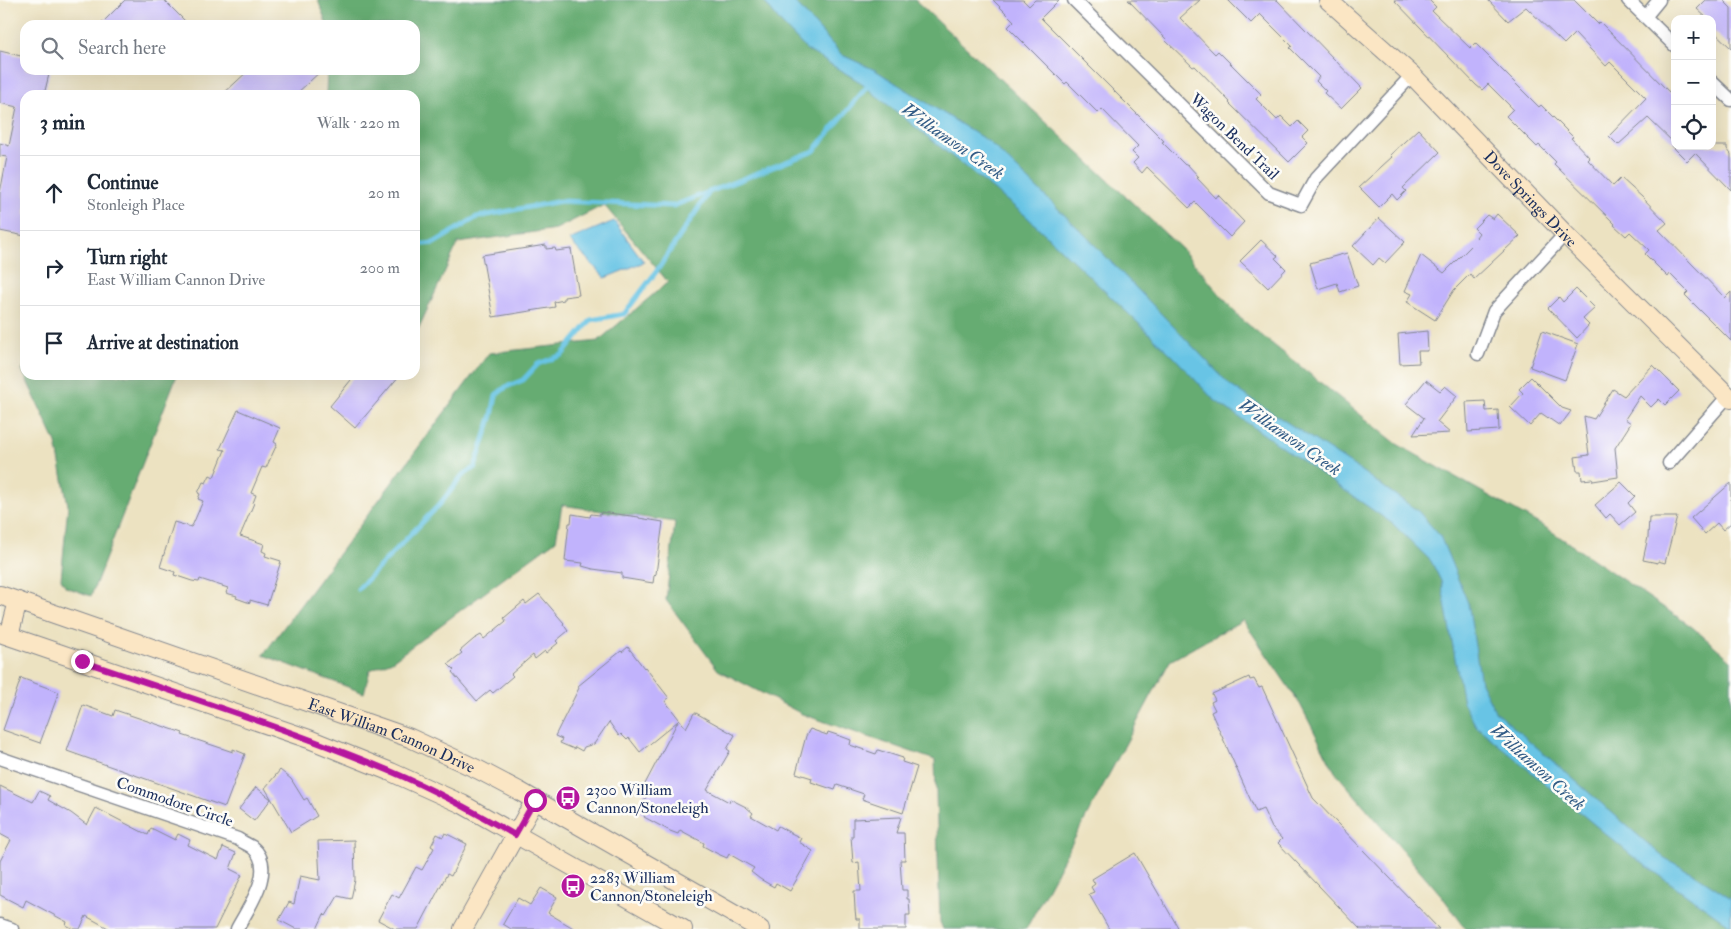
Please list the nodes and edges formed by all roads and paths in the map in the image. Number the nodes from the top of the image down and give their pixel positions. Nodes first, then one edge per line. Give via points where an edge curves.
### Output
1 (1074, 0) edge
2 (1628, 0) edge
3 (1658, 0) edge
4 (1335, 2) edge
5 (1645, 17) junction
6 (1671, 42) edge
7 (1412, 75) junction
8 (1716, 86) edge
9 (1731, 100) edge
10 (1565, 234) junction
11 (1478, 354) dead end
12 (1730, 398) edge
13 (1669, 463) dead end
14 (0, 595) edge
15 (18, 601) junction
16 (5, 634) edge
17 (0, 758) edge
18 (535, 800) junction
19 (515, 835) junction
20 (0, 925) edge
21 (12, 929) edge
22 (237, 929) edge
23 (463, 929) edge
24 (683, 929) edge
25 (760, 929) edge

1 - 7 street, Wagon Bend Trail via 1269,193 1301,205 1316,178
2 - 5 street
3 - 5 street
4 - 7 main road, Dove Springs Drive
5 - 6 street
7 - 10 main road, Dove Springs Drive
8 - 9 street
10 - 11 street via 1494,311
10 - 12 main road, Dove Springs Drive
12 - 13 street
14 - 15 main road, East William Cannon Drive
15 - 16 main road
15 - 18 main road, East William Cannon Drive via 410,738
16 - 19 main road, East William Cannon Drive via 309,739 462,804
17 - 22 street, Commodore Circle via 238,839 253,848 261,860 260,885
18 - 19 main road
18 - 25 main road, East William Cannon Drive
19 - 23 main road
19 - 24 main road, East William Cannon Drive
20 - 21 street

